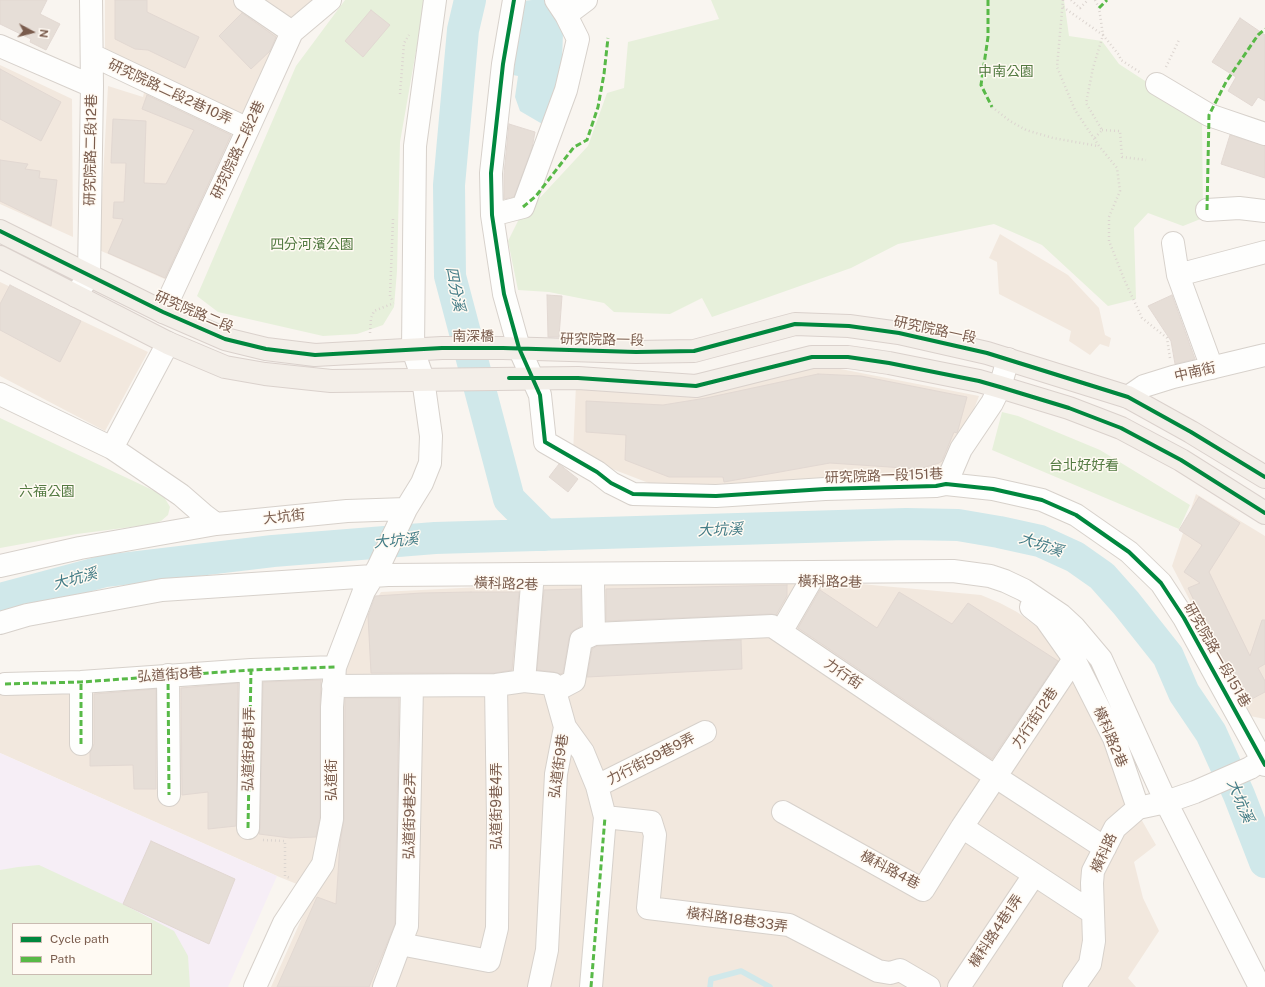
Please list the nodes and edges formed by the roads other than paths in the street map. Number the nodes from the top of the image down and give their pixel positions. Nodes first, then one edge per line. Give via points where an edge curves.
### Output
1 (91, 0) edge
2 (245, 0) edge
3 (330, 0) edge
4 (435, 0) edge
5 (514, 0) edge
6 (586, 0) edge
7 (561, 8) edge
8 (292, 32) junction
9 (0, 46) edge
10 (92, 55) junction
11 (1157, 84) road end
12 (92, 86) junction
13 (248, 129) junction
14 (1265, 134) edge
15 (1207, 210) dead end
16 (1265, 211) edge
17 (492, 214) junction
18 (0, 231) edge
19 (1174, 243) dead end
20 (1265, 252) edge
21 (0, 257) edge
22 (89, 275) junction
23 (1178, 275) junction
24 (76, 296) junction
25 (163, 312) junction
26 (168, 343) junction
27 (442, 348) joint
28 (511, 348) junction
29 (413, 350) junction
30 (1265, 355) edge
31 (1008, 359) junction
32 (1212, 368) junction
33 (532, 378) junction
34 (423, 379) junction
35 (1000, 387) junction
36 (0, 394) edge
37 (1128, 397) junction
38 (112, 448) junction
39 (1265, 477) edge
40 (946, 484) junction
41 (406, 509) junction
42 (1265, 513) edge
43 (216, 524) junction
44 (0, 566) edge
45 (382, 571) junction
46 (810, 582) junction
47 (593, 584) junction
48 (532, 586) junction
49 (1045, 618) junction
50 (0, 623) edge
51 (781, 632) junction
52 (594, 634) junction
53 (1074, 659) junction
54 (251, 670) junction
55 (168, 675) junction
56 (334, 676) junction
57 (524, 681) junction
58 (81, 682) junction
59 (5, 684) dead end
60 (496, 685) junction
61 (412, 686) junction
62 (555, 691) junction
63 (565, 727) junction
64 (1132, 729) junction
65 (705, 732) dead end
66 (81, 744) dead end
67 (1261, 763) edge
68 (996, 777) junction
69 (597, 786) junction
70 (169, 795) dead end
71 (1166, 802) junction
72 (1138, 808) junction
73 (783, 812) dead end
74 (604, 817) junction
75 (962, 827) junction
76 (248, 828) road end
77 (1105, 848) junction
78 (1034, 874) junction
79 (1093, 913) junction
80 (400, 944) junction
81 (886, 980) edge
82 (255, 987) edge
83 (384, 987) edge
84 (539, 987) edge
85 (591, 987) edge
86 (929, 987) edge
87 (958, 987) edge
88 (1074, 987) edge
89 (1260, 987) edge

1 - 10 street, 研究院路二段12巷
2 - 8 street
3 - 8 street, 研究院路二段2巷
4 - 29 street via 415,146
5 - 17 street via 503,64 491,173
6 - 7 street
7 - 17 street via 578,40 566,90 523,207
8 - 13 street, 研究院路二段2巷
9 - 12 street
10 - 12 street, 研究院路二段12巷
10 - 13 street, 研究院路二段2巷10弄
11 - 14 street via 1208,115
12 - 22 street, 研究院路二段12巷
13 - 25 street, 研究院路二段2巷
15 - 16 street via 1239,208
17 - 28 street
18 - 22 main road, 研究院路二段
19 - 23 street
20 - 23 street
21 - 24 main road
22 - 24 street
22 - 25 main road, 研究院路二段
23 - 32 street
24 - 26 main road
25 - 29 main road, 研究院路二段 via 225,340 266,349 315,355
26 - 34 main road via 225,367 265,374 331,381
26 - 38 street
27 - 28 main road, 南深橋
27 - 29 main road, 研究院路二段
28 - 31 main road, 研究院路一段 via 629,352 694,351 795,324 849,326 899,333
28 - 33 street
29 - 34 street
30 - 32 street, 中南街
31 - 35 street
31 - 37 main road, 研究院路一段
32 - 37 street, 中南街 via 1144,386
33 - 34 main road
33 - 35 main road via 578,378 696,386 812,357 848,357 889,362
33 - 40 street, 研究院路一段151巷 via 540,395 545,442 633,494 716,496
34 - 41 street via 431,436 430,463 422,483
35 - 40 street via 961,449
35 - 42 main road via 1069,408 1121,428 1181,460
36 - 38 street
37 - 39 main road, 研究院路一段
38 - 43 street via 181,495
40 - 67 street, 研究院路一段151巷 via 993,489 1042,500 1076,515 1129,552 1161,583 1184,618
41 - 43 street, 大坑街 via 347,511
41 - 45 street, 弘道街
43 - 44 street, 大坑街 via 80,548
45 - 48 street, 橫科路2巷 via 467,582
45 - 50 street via 162,590 27,615
45 - 56 street, 弘道街 via 364,591
45 - 64 street via 953,571 990,576 1024,590 1074,627 1101,659
46 - 47 street, 橫科路2巷
46 - 49 street, 橫科路2巷 via 976,585 1021,602
46 - 51 street
47 - 48 street, 橫科路2巷
47 - 52 street
48 - 57 street
49 - 53 street, 橫科路2巷
49 - 64 street via 1070,638 1082,652
51 - 52 street, 力行街 via 772,626
51 - 68 street, 力行街
52 - 62 street via 581,640 574,681
53 - 68 street, 力行街12巷
53 - 72 street, 橫科路2巷 via 1114,738
54 - 55 street, 弘道街8巷
54 - 56 street, 弘道街8巷
54 - 76 street, 弘道街8巷1弄
55 - 58 street, 弘道街8巷
55 - 70 street
56 - 61 street
56 - 82 street, 弘道街 via 332,819 323,864 284,923
57 - 60 street
57 - 62 street via 553,684
58 - 59 street, 弘道街8巷
58 - 66 street
60 - 61 street
60 - 80 street, 弘道街9巷4弄 via 496,928 489,961
61 - 80 street, 弘道街9巷2弄 via 407,926
62 - 63 street, 弘道街9巷
63 - 69 street via 583,752
63 - 84 street, 弘道街9巷 via 556,774 547,950
64 - 71 street
65 - 69 street, 力行街59巷9弄
67 - 71 street, 橫科路
68 - 75 street, 力行街12巷
68 - 77 street, 力行街
69 - 74 street
71 - 72 street, 橫科路
71 - 89 street
72 - 77 street, 橫科路 via 1115,828
73 - 75 street, 橫科路4巷 via 923,890
74 - 81 street, 橫科路18巷33弄 via 651,822 655,835 648,908 789,925 878,971
74 - 85 street
75 - 78 street
77 - 79 street, 橫科路 via 1093,871
78 - 79 street
78 - 87 street, 橫科路4巷1弄
79 - 88 street, 橫科路 via 1094,941 1090,964
80 - 83 street, 弘道街9巷2弄
81 - 86 street via 900,970

